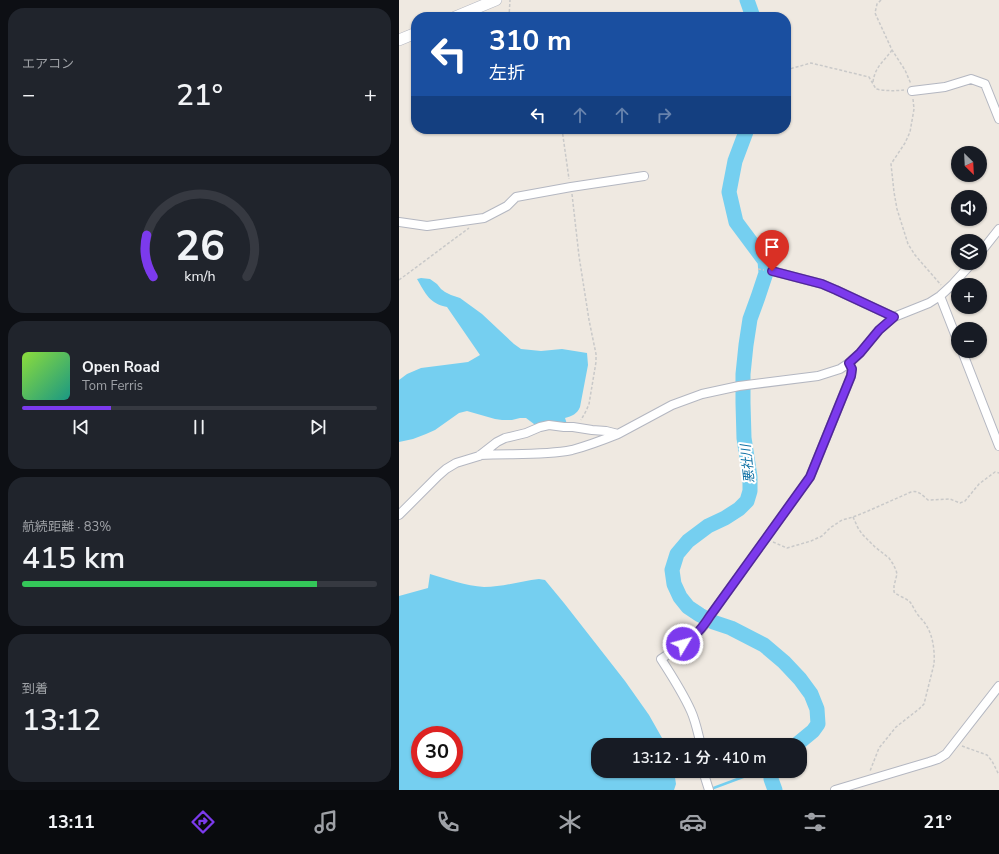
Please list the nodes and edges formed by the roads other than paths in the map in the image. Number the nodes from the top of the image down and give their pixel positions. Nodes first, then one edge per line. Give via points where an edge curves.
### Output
1 (496, 0) edge
2 (467, 12) edge
3 (411, 35) edge
4 (399, 40) edge
5 (912, 90) road end
6 (999, 119) edge
7 (644, 176) dead end
8 (399, 222) edge
9 (999, 229) edge
10 (987, 244) edge
11 (965, 270) edge
12 (772, 271) dead end
13 (940, 296) junction
14 (894, 317) junction
15 (951, 324) edge
16 (965, 358) edge
17 (849, 363) junction
18 (618, 434) junction
19 (999, 446) edge
20 (479, 456) junction
21 (399, 515) edge
22 (999, 686) edge
23 (699, 738) edge
24 (705, 778) edge
25 (708, 789) edge
26 (835, 790) edge

1 - 2 main road
3 - 4 main road
5 - 6 street via 945,87 971,79 985,84
7 - 8 street via 516,197 507,206 484,218 427,226
9 - 10 street
11 - 13 street
12 - 14 street via 822,284
13 - 14 street
13 - 15 street
14 - 17 street
16 - 19 street
17 - 18 street via 840,369 818,376 739,386 702,394 672,405
17 - 23 street via 852,369 851,376 810,477 703,627 694,637 661,659 691,711
18 - 20 street via 572,450
18 - 20 street via 606,430 573,427 540,427 505,438
20 - 21 street via 446,469
22 - 26 street via 946,754 938,759
24 - 25 street

